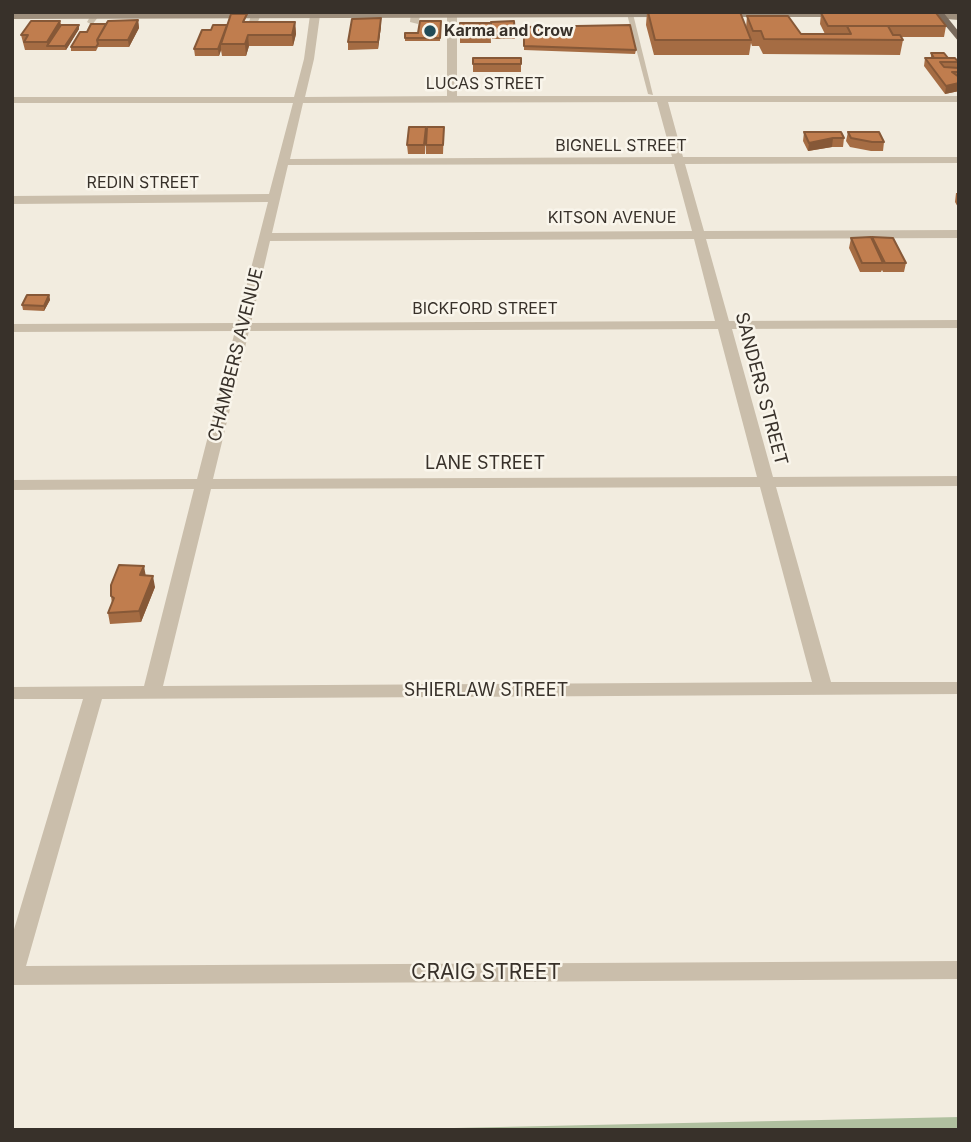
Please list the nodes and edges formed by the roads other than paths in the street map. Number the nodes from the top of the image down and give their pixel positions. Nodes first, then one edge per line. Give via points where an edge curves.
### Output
1 (607, 13) edge
2 (941, 15) edge
3 (959, 15) edge
4 (12, 16) edge
5 (415, 16) edge
6 (95, 17) edge
7 (255, 17) edge
8 (676, 17) edge
9 (710, 17) edge
10 (848, 17) edge
11 (315, 18) junction
12 (452, 18) junction
13 (631, 18) junction
14 (12, 22) edge
15 (951, 28) junction
16 (959, 39) edge
17 (656, 97) junction
18 (959, 99) edge
19 (12, 100) edge
20 (452, 100) junction
21 (298, 101) junction
22 (959, 160) edge
23 (283, 162) junction
24 (680, 162) junction
25 (274, 198) junction
26 (12, 200) edge
27 (959, 234) edge
28 (699, 235) junction
29 (265, 237) junction
30 (959, 324) edge
31 (724, 326) junction
32 (12, 328) edge
33 (244, 328) junction
34 (959, 481) edge
35 (766, 483) junction
36 (204, 484) junction
37 (12, 485) edge
38 (959, 688) edge
39 (823, 689) junction
40 (12, 693) edge
41 (94, 693) junction
42 (152, 693) junction
43 (959, 970) edge
44 (12, 976) edge

1 - 12 main road
1 - 13 main road
2 - 3 main road
2 - 15 main road
2 - 15 main road via 915,17
4 - 6 main road
5 - 11 main road
5 - 12 main road
6 - 7 main road
6 - 14 main road
7 - 11 main road
8 - 13 main road
9 - 10 main road
11 - 21 street, CHAMBERS AVENUE
12 - 13 main road
12 - 20 street
13 - 17 lane
15 - 16 main road
17 - 18 street, LUCAS STREET
17 - 20 street, LUCAS STREET
17 - 24 street, SANDERS STREET
19 - 21 street, LUCAS STREET
20 - 21 street, LUCAS STREET
21 - 23 street, CHAMBERS AVENUE
22 - 24 street, BIGNELL STREET
23 - 24 street, BIGNELL STREET
23 - 25 street, CHAMBERS AVENUE
24 - 28 street, SANDERS STREET
25 - 26 street, REDIN STREET
25 - 29 street, CHAMBERS AVENUE
27 - 28 street, KITSON AVENUE
28 - 29 street, KITSON AVENUE
28 - 31 street, SANDERS STREET
29 - 33 street, CHAMBERS AVENUE
30 - 31 street, BICKFORD STREET
31 - 33 street, BICKFORD STREET
31 - 35 street, SANDERS STREET
32 - 33 street, BICKFORD STREET
33 - 36 street, CHAMBERS AVENUE
34 - 35 street, LANE STREET
35 - 36 street, LANE STREET
35 - 39 street, SANDERS STREET
36 - 37 street, LANE STREET
36 - 42 street, CHAMBERS AVENUE
38 - 39 street, SHIERLAW STREET
39 - 42 street, SHIERLAW STREET
40 - 41 street, SHIERLAW STREET
41 - 42 street, SHIERLAW STREET
41 - 44 street
43 - 44 street, CRAIG STREET

